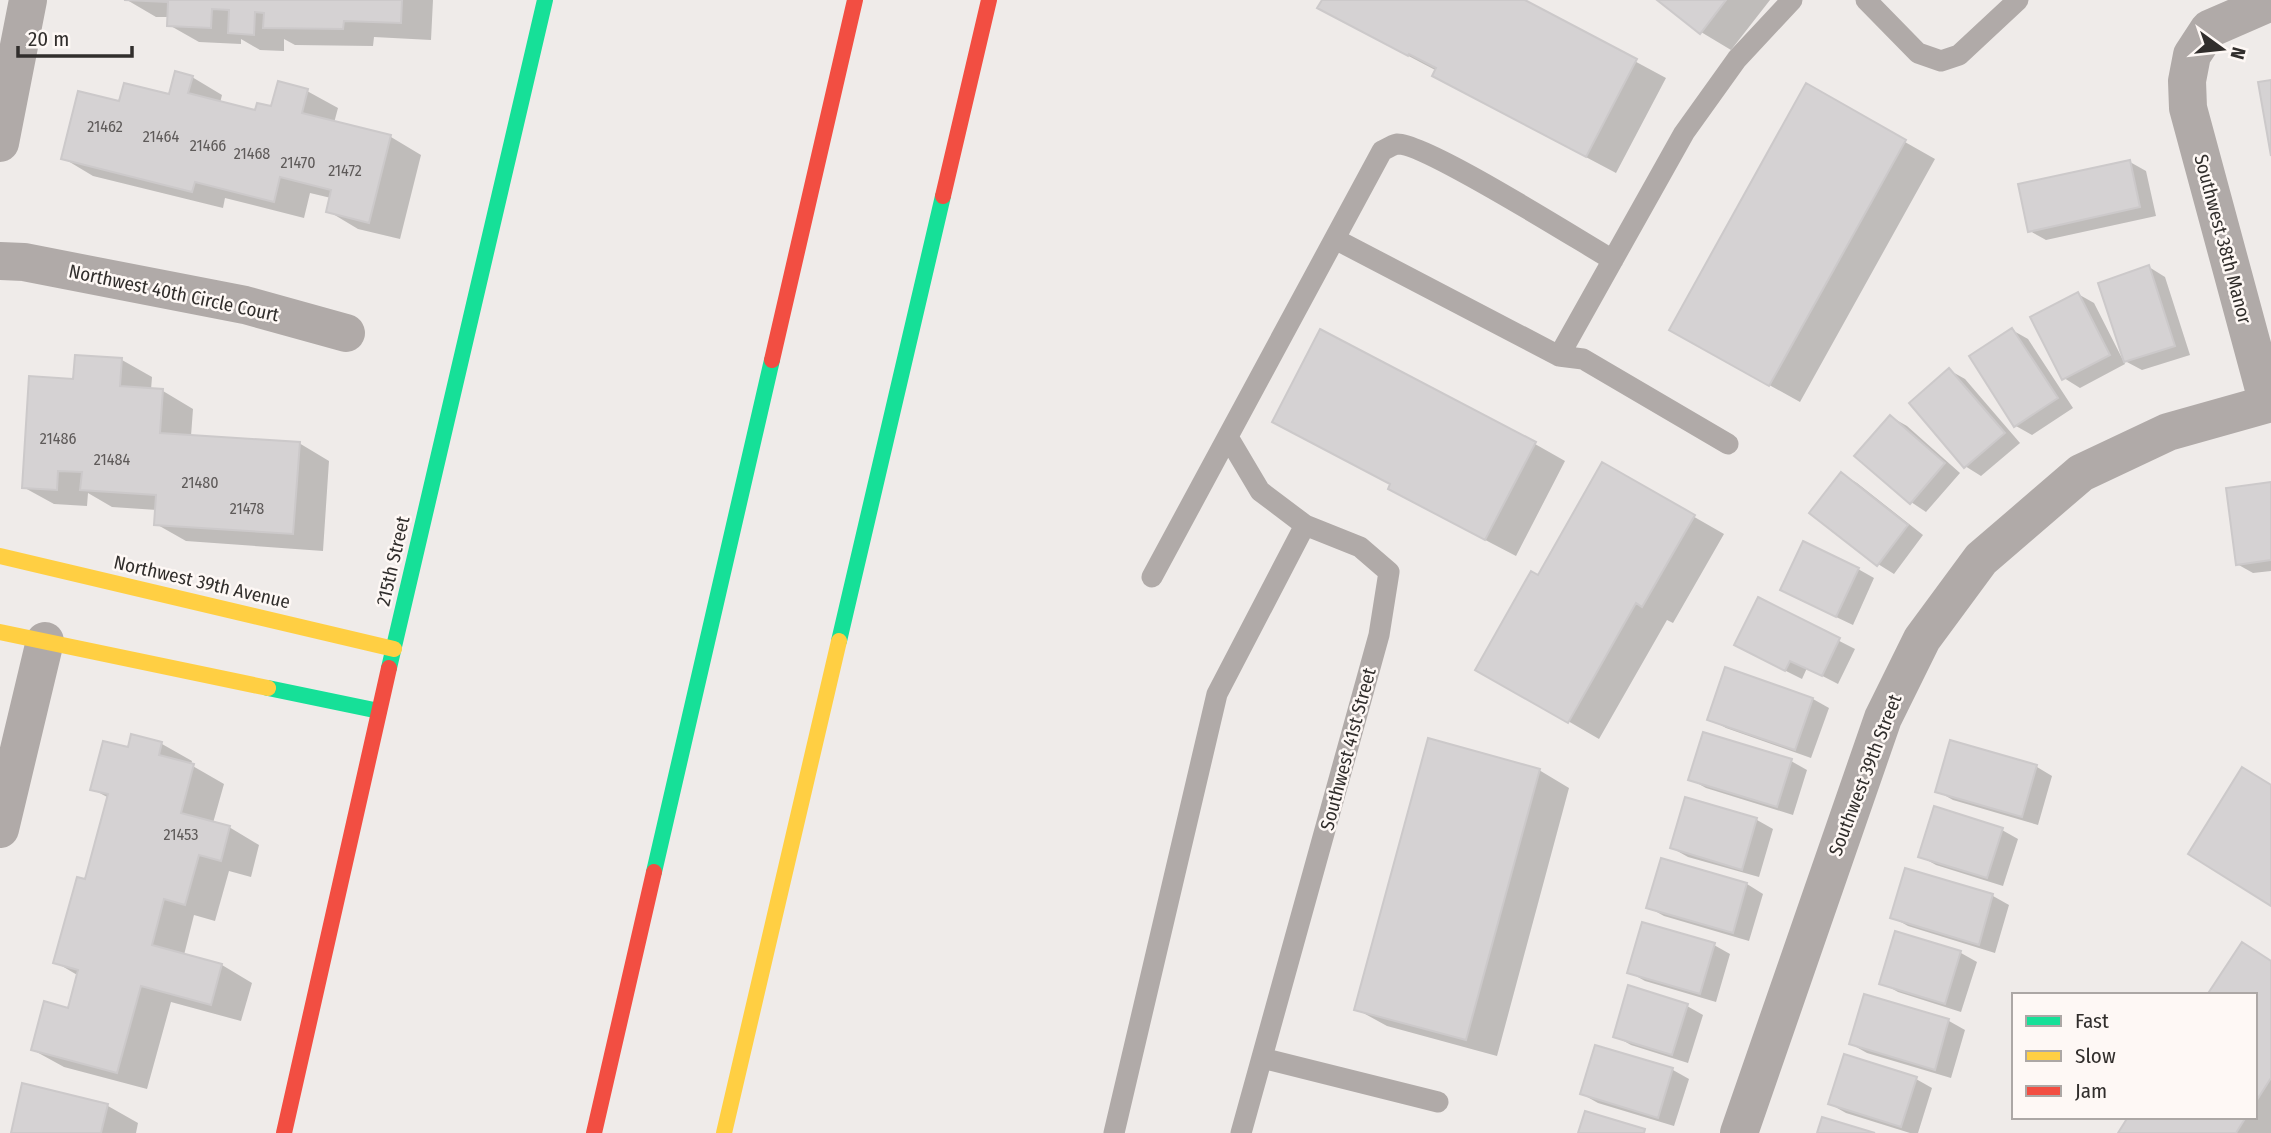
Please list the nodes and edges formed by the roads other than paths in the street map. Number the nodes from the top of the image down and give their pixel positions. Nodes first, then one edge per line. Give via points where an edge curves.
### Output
1 (28, 0) edge
2 (545, 0) edge
3 (855, 0) edge
4 (989, 0) edge
5 (1792, 0) edge
6 (1866, 0) edge
7 (2018, 0) edge
8 (2271, 2) edge
9 (0, 143) edge
10 (1335, 239) junction
11 (1613, 260) junction
12 (0, 261) edge
13 (346, 333) dead end
14 (1559, 356) junction
15 (2269, 404) edge
16 (1228, 437) junction
17 (1728, 444) dead end
18 (1305, 525) junction
19 (0, 556) edge
20 (1152, 577) dead end
21 (0, 632) edge
22 (45, 641) junction
23 (394, 649) junction
24 (379, 711) junction
25 (0, 829) edge
26 (1262, 1058) junction
27 (1438, 1102) dead end
28 (284, 1133) edge
29 (594, 1133) edge
30 (724, 1133) edge
31 (1115, 1133) edge
32 (1241, 1133) edge
33 (1739, 1133) edge

1 - 9 street
2 - 23 main road, 215th Street
3 - 29 main road
4 - 30 main road
5 - 11 lane via 1737,59 1684,133
6 - 7 lane via 1918,52 1941,61 1959,55
8 - 15 street, Southwest 38th Manor via 2209,29 2192,55 2188,108
10 - 11 lane via 1382,151 1397,144 1419,150 1477,180
10 - 14 lane
10 - 16 lane
11 - 14 lane
12 - 13 street, Northwest 40th Circle Court via 245,305
14 - 17 lane via 1583,359
15 - 33 street, Southwest 39th Street via 2168,432 2081,473 1982,559 1922,639 1883,719
16 - 18 lane, Southwest 41st Street via 1260,491
16 - 20 lane
18 - 26 lane, Southwest 41st Street via 1360,547 1390,572 1379,635
18 - 31 lane via 1217,694
19 - 23 main road, Northwest 39th Avenue
21 - 22 main road
22 - 24 main road
22 - 25 street
23 - 24 main road, 215th Street
24 - 28 main road, 215th Street
26 - 27 lane
26 - 32 lane, Southwest 41st Street

